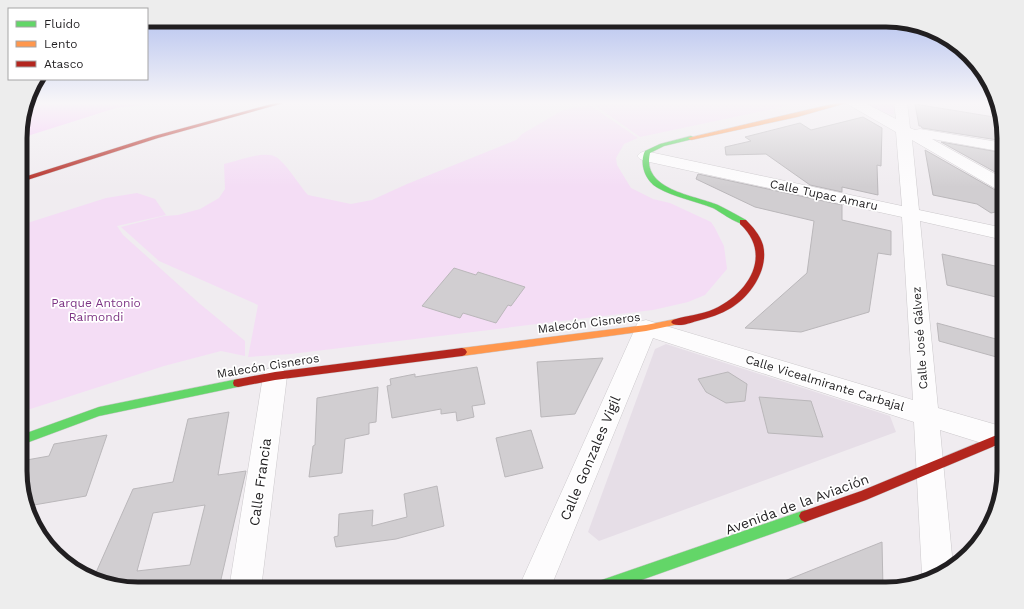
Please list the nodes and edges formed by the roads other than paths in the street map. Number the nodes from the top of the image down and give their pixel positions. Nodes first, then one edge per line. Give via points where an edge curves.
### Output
1 (180, 130) edge
2 (727, 130) edge
3 (903, 130) joint
4 (905, 130) edge
5 (997, 147) edge
6 (645, 156) junction
7 (27, 178) edge
8 (997, 182) edge
9 (911, 214) junction
10 (997, 232) edge
11 (646, 328) junction
12 (275, 376) junction
13 (926, 415) junction
14 (997, 436) edge
15 (27, 438) edge
16 (997, 441) edge
17 (930, 469) junction
18 (938, 569) edge
19 (246, 582) edge
20 (537, 582) edge
21 (626, 582) edge

1 - 7 main road
2 - 6 main road via 653,148
3 - 8 street
3 - 9 street, Calle José Gálvez
4 - 5 street
6 - 9 street, Calle Tupac Amaru
6 - 11 main road, Malecón Cisneros via 644,162 648,173 657,184 738,219 751,229 758,239 760,251 759,266 752,284 740,298 722,310 698,318
9 - 10 street, Calle Tupac Amaru
9 - 13 street, Calle José Gálvez
11 - 12 main road, Malecón Cisneros
11 - 13 street, Calle Vicealmirante Carbajal
11 - 20 street, Calle Gonzales Vigil
12 - 15 main road, Malecón Cisneros via 99,412
12 - 19 street, Calle Francia
13 - 14 street, Calle Vicealmirante Carbajal
13 - 17 street, Calle José Gálvez
16 - 17 main road, Avenida de la Aviación
17 - 18 street, Calle José Gálvez
17 - 21 main road, Avenida de la Aviación

